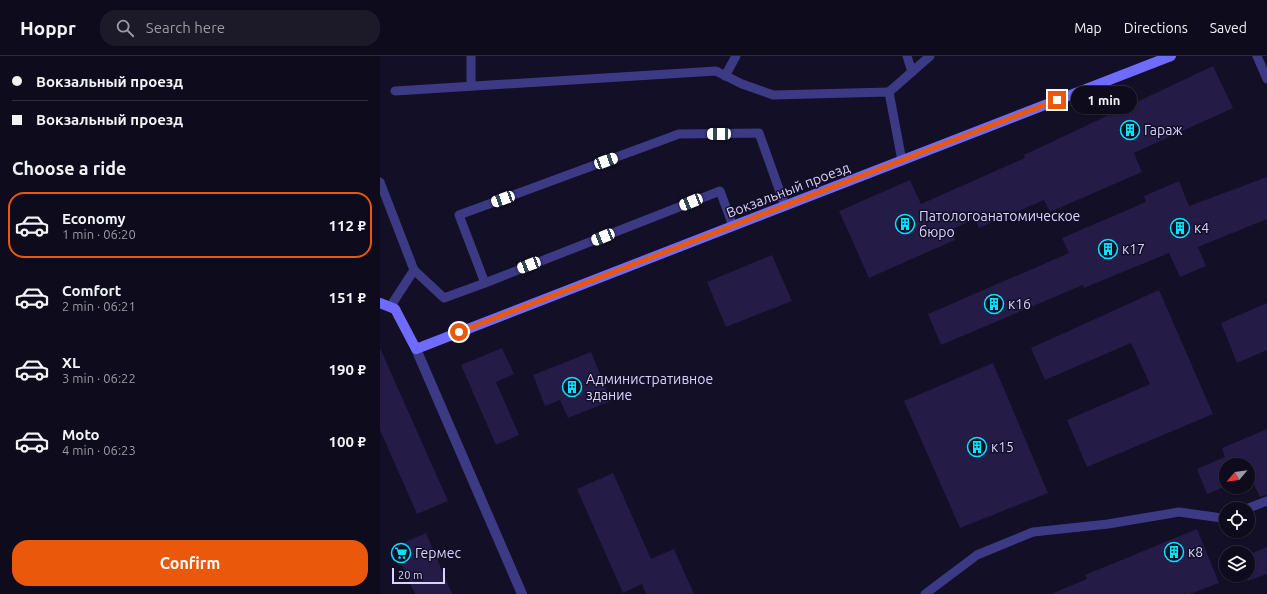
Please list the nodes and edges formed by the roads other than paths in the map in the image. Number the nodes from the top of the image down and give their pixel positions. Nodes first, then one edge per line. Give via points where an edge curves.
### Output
1 (471, 56) edge
2 (736, 56) edge
3 (907, 56) edge
4 (930, 56) edge
5 (1171, 56) edge
6 (1256, 56) edge
7 (912, 72) junction
8 (725, 76) junction
9 (1267, 80) edge
10 (470, 86) junction
11 (395, 91) dead end
12 (889, 92) junction
13 (902, 161) junction
14 (380, 182) edge
15 (785, 206) junction
16 (733, 226) junction
17 (414, 270) junction
18 (485, 283) junction
19 (380, 303) edge
20 (390, 307) junction
21 (416, 349) junction
22 (1267, 501) edge
23 (1255, 506) edge
24 (1219, 518) edge
25 (522, 594) edge
26 (925, 594) edge

1 - 10 lane
2 - 8 lane
3 - 7 lane
4 - 7 lane
5 - 13 street, Вокзальный проезд
6 - 9 lane
7 - 12 lane
8 - 10 lane via 716,71
8 - 12 lane via 773,95
10 - 11 lane
12 - 13 lane
13 - 15 street, Вокзальный проезд
14 - 17 lane
15 - 16 street, Вокзальный проезд
15 - 18 lane via 760,133 679,134 459,215
16 - 18 lane via 720,191
16 - 21 street, Вокзальный проезд
17 - 18 lane via 444,298
17 - 20 lane
19 - 20 street
20 - 21 street via 395,309
21 - 25 street
22 - 23 lane
24 - 26 lane via 1179,512 1108,524 1033,532 977,555

